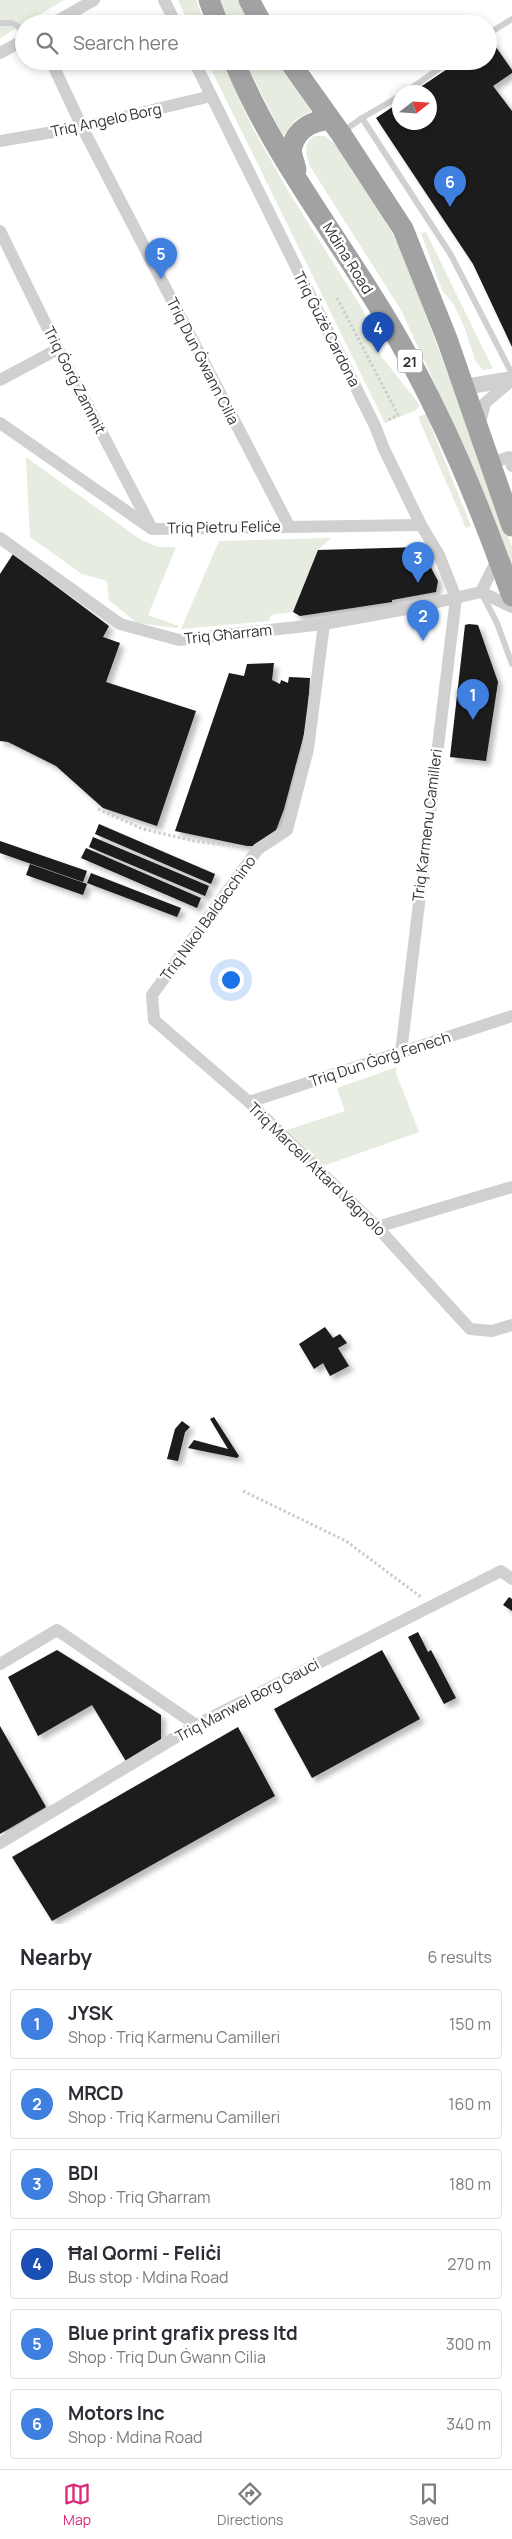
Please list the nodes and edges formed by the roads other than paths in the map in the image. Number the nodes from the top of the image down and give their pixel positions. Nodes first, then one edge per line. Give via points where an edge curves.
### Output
1 (94, 0) edge
2 (164, 0) edge
3 (208, 0) edge
4 (249, 0) edge
5 (68, 15) edge
6 (172, 15) edge
7 (214, 15) edge
8 (257, 15) edge
9 (512, 19) edge
10 (0, 23) edge
11 (15, 25) edge
12 (497, 28) edge
13 (15, 45) edge
14 (0, 52) edge
15 (54, 70) edge
16 (198, 70) edge
17 (239, 70) edge
18 (295, 70) edge
19 (437, 70) edge
20 (416, 85) edge
21 (211, 96) junction
22 (392, 101) edge
23 (362, 118) junction
24 (82, 127) junction
25 (336, 127) junction
26 (0, 141) edge
27 (298, 178) junction
28 (0, 231) edge
29 (58, 349) junction
30 (512, 374) edge
31 (0, 380) edge
32 (512, 380) edge
33 (464, 387) junction
34 (0, 423) edge
35 (478, 430) junction
36 (511, 460) edge
37 (489, 464) junction
38 (289, 526) junction
39 (422, 526) junction
40 (512, 526) edge
41 (152, 529) junction
42 (0, 538) edge
43 (498, 558) junction
44 (481, 592) junction
45 (512, 596) edge
46 (456, 598) junction
47 (512, 608) edge
48 (324, 624) junction
49 (512, 664) edge
50 (512, 1016) edge
51 (154, 1020) joint
52 (401, 1052) junction
53 (249, 1102) junction
54 (512, 1187) edge
55 (377, 1227) junction
56 (512, 1325) edge
57 (512, 1579) edge
58 (0, 1664) edge
59 (196, 1725) junction
60 (0, 1844) edge

1 - 5 street
2 - 6 street
3 - 7 highway
4 - 8 highway
9 - 12 lane
10 - 11 lane
13 - 14 street
15 - 24 street, Triq Dun Ġwann Cilia
16 - 21 street, Triq Ġużè Cardona
17 - 27 highway, Mdina Road / 21
18 - 25 highway
19 - 20 lane
21 - 24 street, Triq Angelo Borg
21 - 39 street, Triq Ġużè Cardona
22 - 23 lane
23 - 25 lane
23 - 30 lane via 451,256
24 - 26 street, Triq Angelo Borg
24 - 38 street, Triq Dun Ġwann Cilia
25 - 27 highway via 322,120 299,132 291,148
25 - 33 highway via 403,228
27 - 43 highway, Mdina Road / 21 via 397,337 432,400
28 - 29 street, Triq Ġorġ Zammit
29 - 31 street
29 - 41 street, Triq Ġorġ Zammit
32 - 33 street
32 - 35 street via 485,403
33 - 35 highway
34 - 41 street, Triq Pietru Feliċe
35 - 37 highway
36 - 37 street
37 - 40 highway
38 - 39 street, Triq Pietru Feliċe
38 - 41 street, Triq Pietru Feliċe
39 - 46 street, Triq Ġużè Cardona via 439,555
42 - 48 street, Triq Għarram via 120,624 179,640
43 - 44 street
43 - 45 highway, Mdina Road / 21
44 - 46 street, Triq Għarram
44 - 47 street
44 - 49 lane
46 - 48 street, Triq Għarram
46 - 52 street, Triq Karmenu Camilleri
48 - 51 street, Triq Nikol Baldacchino via 308,749 287,830 258,849 152,995
50 - 52 street, Triq Dun Ġorġ Fenech
51 - 53 street, Triq Marcell Attard Vagnolo
52 - 53 street, Triq Dun Ġorġ Fenech
53 - 55 street, Triq Marcell Attard Vagnolo
54 - 55 street
55 - 56 street, Triq Marcell Attard Vagnolo via 470,1330 492,1331
57 - 59 street, Triq Manwel Borg Gauci via 501,1570
58 - 59 street via 57,1630
59 - 60 street, Triq Manwel Borg Gauci

